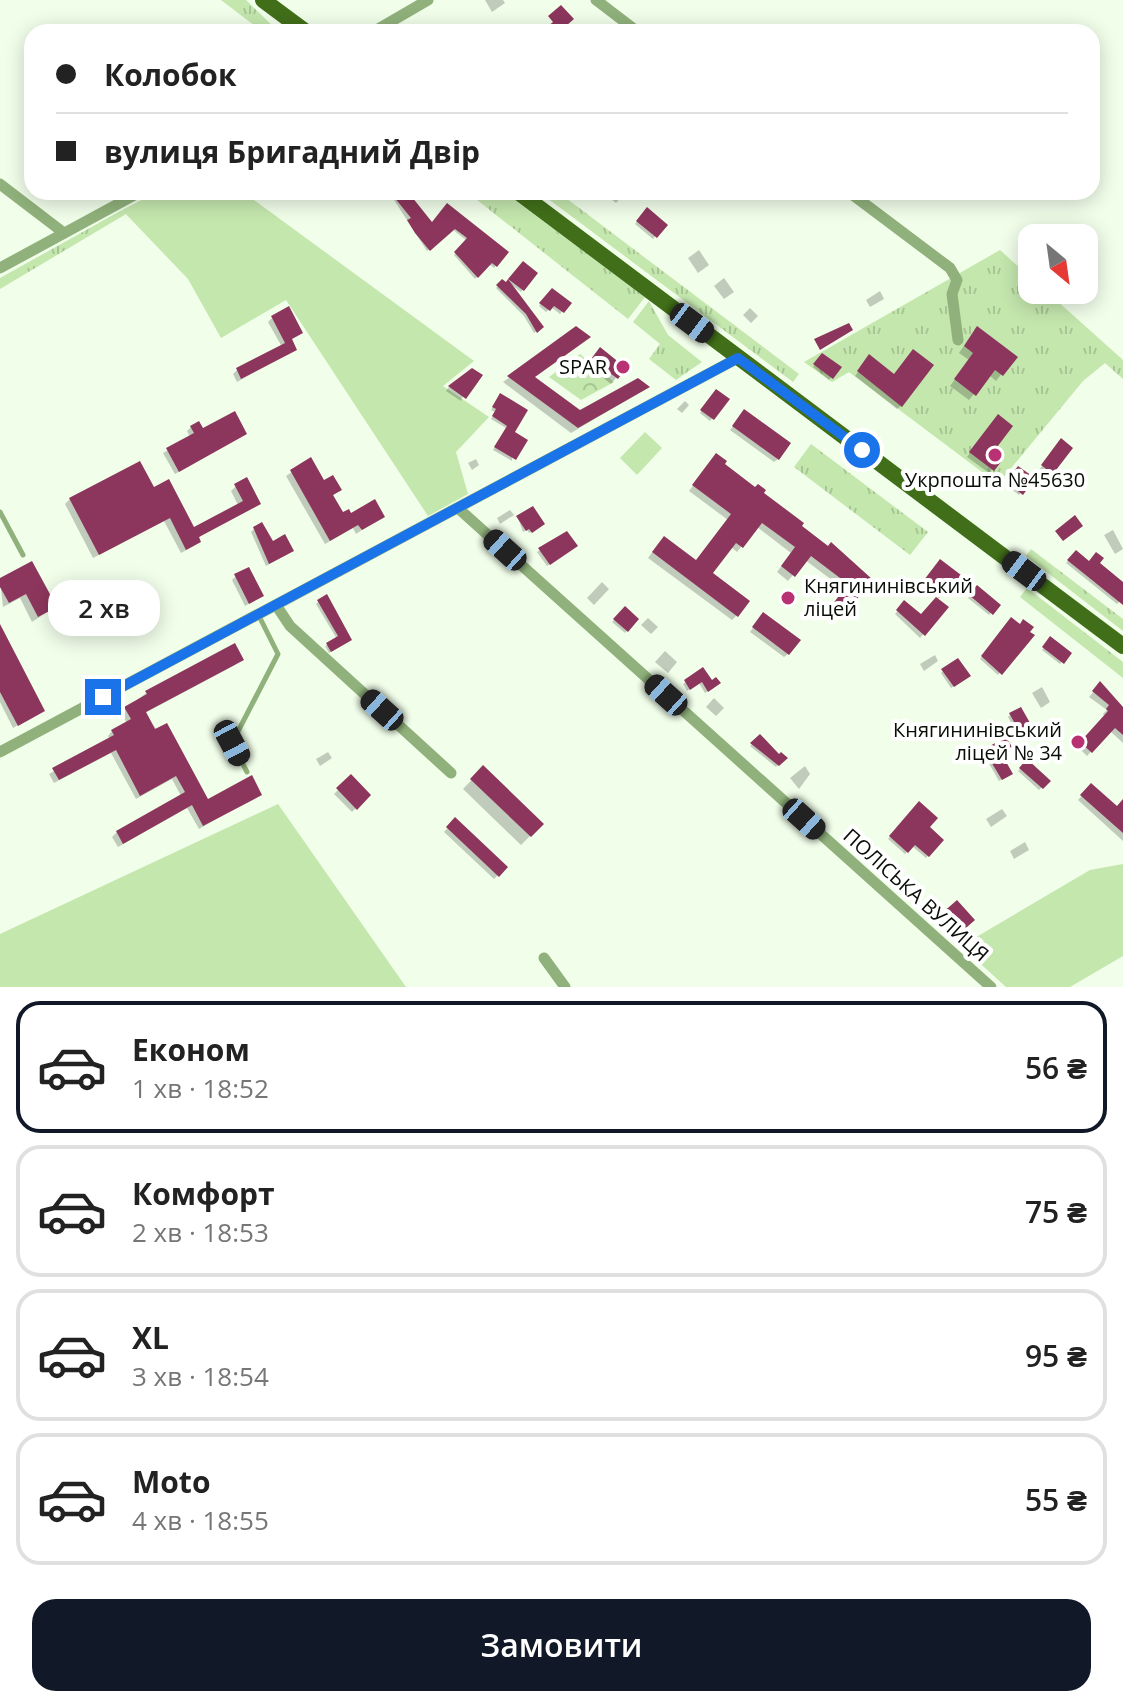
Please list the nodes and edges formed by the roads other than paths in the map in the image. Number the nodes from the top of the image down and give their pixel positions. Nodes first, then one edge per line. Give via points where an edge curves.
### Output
1 (263, 0) edge
2 (428, 0) edge
3 (596, 0) edge
4 (295, 24) edge
5 (387, 24) edge
6 (628, 24) edge
7 (0, 184) edge
8 (125, 200) edge
9 (529, 200) edge
10 (860, 200) edge
11 (64, 233) junction
12 (0, 268) edge
13 (958, 340) dead end
14 (738, 358) junction
15 (459, 509) junction
16 (0, 512) edge
17 (23, 555) dead end
18 (276, 605) junction
19 (258, 615) junction
20 (1123, 646) edge
21 (0, 752) edge
22 (247, 772) dead end
23 (451, 773) dead end
24 (544, 958) dead end
25 (565, 987) edge
26 (991, 987) edge

1 - 4 main road
2 - 5 street
3 - 6 street
7 - 11 street
8 - 11 street
9 - 14 main road
10 - 13 street via 950,268 957,280 952,294
11 - 12 street
14 - 15 street
14 - 20 main road
15 - 18 street
15 - 26 street, ПОЛІСЬКА ВУЛИЦЯ
16 - 17 lane
18 - 19 street
18 - 23 street via 290,626
19 - 21 street
19 - 22 lane via 278,654 232,743
24 - 25 street

